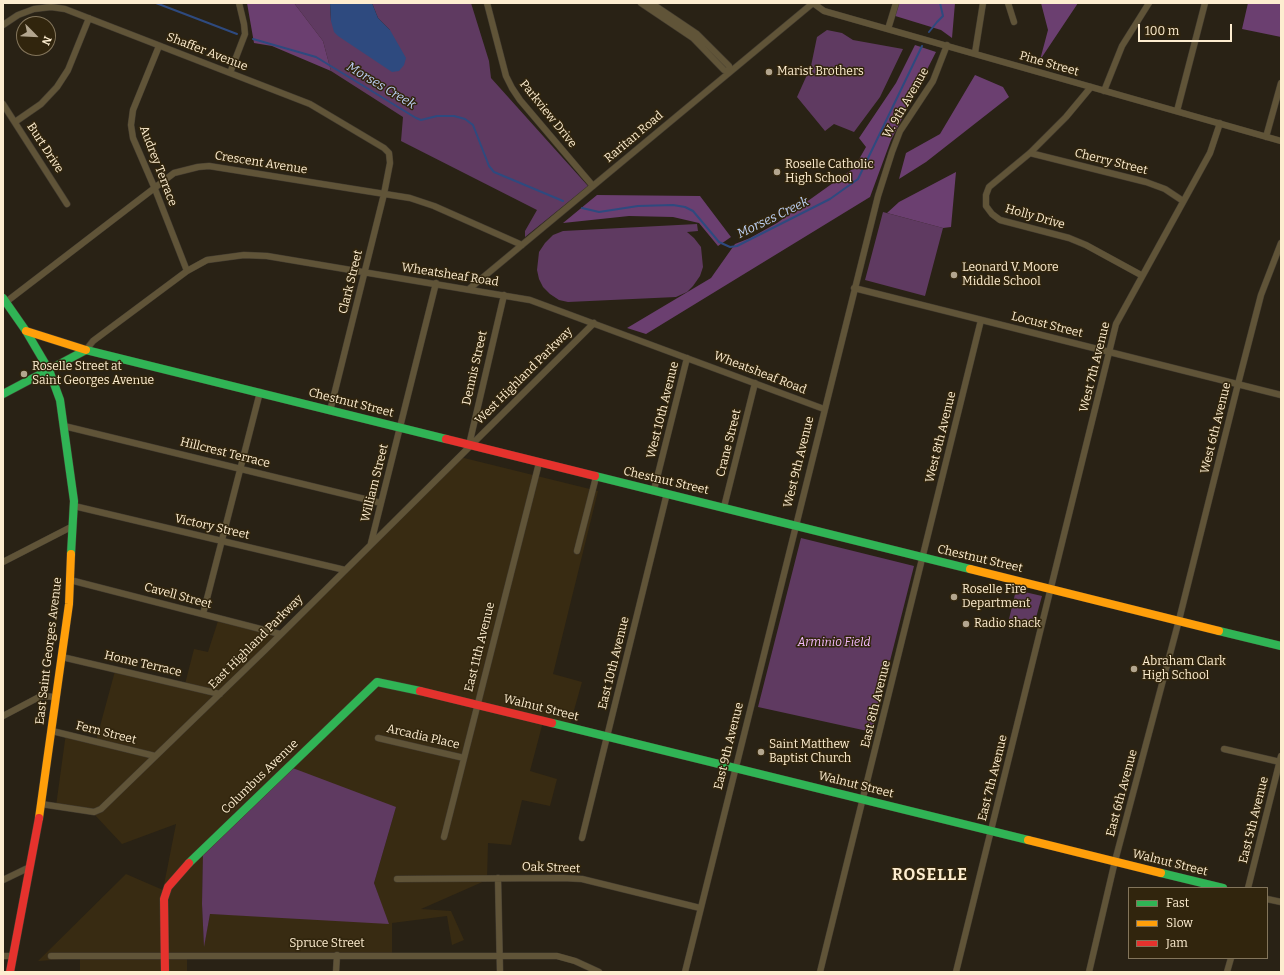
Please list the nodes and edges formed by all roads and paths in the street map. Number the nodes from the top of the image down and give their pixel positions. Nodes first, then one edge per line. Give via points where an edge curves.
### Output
1 (239, 3) edge
2 (487, 3) edge
3 (642, 3) edge
4 (652, 3) edge
5 (813, 3) edge
6 (896, 3) edge
7 (983, 3) edge
8 (1008, 3) edge
9 (1149, 3) edge
10 (1205, 3) edge
11 (89, 18) junction
12 (1014, 22) dead end
13 (3, 24) edge
14 (888, 29) junction
15 (159, 46) junction
16 (947, 46) junction
17 (975, 53) junction
18 (730, 72) junction
19 (230, 73) junction
20 (1281, 83) edge
21 (1091, 87) junction
22 (1104, 90) junction
23 (3, 104) edge
24 (1177, 111) junction
25 (15, 122) junction
26 (1220, 123) junction
27 (1266, 136) junction
28 (1281, 141) edge
29 (1030, 153) junction
30 (390, 159) joint
31 (593, 186) junction
32 (155, 189) junction
33 (384, 194) junction
34 (1183, 201) junction
35 (67, 204) dead end
36 (1281, 243) edge
37 (522, 245) junction
38 (187, 271) junction
39 (365, 272) junction
40 (1142, 275) junction
41 (436, 284) junction
42 (854, 288) junction
43 (469, 289) junction
44 (504, 295) junction
45 (4, 300) edge
46 (981, 320) junction
47 (594, 322) junction
48 (26, 331) junction
49 (86, 350) junction
50 (1110, 352) junction
51 (687, 358) junction
52 (49, 370) junction
53 (755, 383) junction
54 (1238, 384) junction
55 (260, 392) junction
56 (3, 394) edge
57 (1281, 395) edge
58 (824, 409) junction
59 (330, 411) junction
60 (64, 426) junction
61 (400, 427) junction
62 (469, 445) junction
63 (539, 463) junction
64 (240, 468) junction
65 (596, 477) junction
66 (654, 490) junction
67 (667, 493) junction
68 (381, 503) junction
69 (74, 506) junction
70 (724, 507) junction
71 (796, 525) junction
72 (73, 526) junction
73 (222, 540) junction
74 (371, 545) junction
75 (577, 551) dead end
76 (923, 558) junction
77 (3, 562) edge
78 (345, 570) junction
79 (70, 580) junction
80 (1051, 589) junction
81 (203, 614) junction
82 (1179, 620) junction
83 (280, 634) junction
84 (1281, 646) edge
85 (62, 657) junction
86 (368, 689) joint
87 (220, 694) junction
88 (56, 697) junction
89 (477, 704) junction
90 (3, 716) edge
91 (52, 731) junction
92 (607, 736) junction
93 (378, 738) dead end
94 (1224, 749) dead end
95 (155, 756) junction
96 (464, 758) junction
97 (1280, 759) edge
98 (735, 767) junction
99 (863, 799) junction
100 (41, 804) junction
101 (991, 831) junction
102 (444, 837) dead end
103 (582, 838) dead end
104 (1115, 861) junction
105 (30, 867) junction
106 (498, 878) junction
107 (397, 879) dead end
108 (3, 880) edge
109 (1219, 887) edge
110 (1248, 887) edge
111 (1268, 899) edge
112 (1281, 902) edge
113 (700, 908) junction
114 (336, 955) junction
115 (3, 956) edge
116 (13, 956) junction
117 (51, 956) dead end
118 (165, 956) junction
119 (500, 956) junction
120 (1230, 959) edge
121 (10, 972) edge
122 (165, 972) edge
123 (336, 972) edge
124 (500, 972) edge
125 (599, 972) edge
126 (685, 972) edge
127 (820, 972) edge
128 (956, 972) edge
129 (1089, 972) edge
130 (1227, 972) edge

1 - 19 street via 245,34
2 - 31 street, Parkview Drive via 506,76 512,88
3 - 18 street via 693,38 724,70
4 - 18 street via 697,34 729,66
5 - 14 street, Pine Street via 824,11
5 - 18 street, Raritan Road
6 - 14 street
7 - 17 street
8 - 12 street
9 - 22 street via 1122,46
10 - 24 street
11 - 13 street, Shaffer Avenue via 51,7 34,9
11 - 15 street, Shaffer Avenue
11 - 25 street via 68,70 57,87 41,104
14 - 16 street, Pine Street
15 - 19 street, Shaffer Avenue
15 - 32 street, Audrey Terrace via 133,110 131,125 133,138
16 - 17 street, Pine Street
16 - 42 street, W. 9th Avenue via 933,81 900,131 878,196
17 - 21 street, Pine Street
18 - 31 street, Raritan Road
19 - 30 street, Shaffer Avenue via 310,104 384,148
20 - 27 street
21 - 22 street, Pine Street
21 - 29 street, Holly Drive via 1066,117
22 - 24 street, Pine Street
23 - 25 street, Burt Drive
24 - 26 street, Pine Street
25 - 35 street, Burt Drive
26 - 27 street, Pine Street
26 - 34 street, West 7th Avenue via 1210,154
27 - 28 street, Pine Street
29 - 34 street, Cherry Street via 1146,182 1165,189
29 - 40 street, Holly Drive via 989,187 985,200 989,211 996,218 1086,244
30 - 33 street, Clark Street
31 - 37 street, Raritan Road
32 - 33 street, Crescent Avenue via 174,173 210,166
32 - 38 street, Audrey Terrace
32 - 45 street, Crescent Avenue
33 - 37 street, Crescent Avenue via 410,198 434,206
33 - 39 street, Clark Street
34 - 40 street, West 7th Avenue
36 - 54 street, West 6th Avenue via 1262,295
37 - 43 street, Raritan Road
38 - 39 street, Wheatsheaf Road via 207,260 244,255 267,256
38 - 49 street, Wheatsheaf Road via 93,341
39 - 41 street, Wheatsheaf Road
39 - 59 street, Clark Street
40 - 50 street, West 7th Avenue via 1117,320
41 - 43 street, Wheatsheaf Road
41 - 61 street, William Street
42 - 46 street, Locust Street
42 - 58 street, West 9th Avenue
43 - 44 street, Wheatsheaf Road
44 - 47 street, Wheatsheaf Road via 530,300
44 - 62 street, Dennis Street
45 - 48 street, East Saint Georges Avenue
46 - 50 street, Locust Street
46 - 76 street, West 8th Avenue
47 - 51 street, Wheatsheaf Road
47 - 62 street, West Highland Parkway
48 - 49 street, Chestnut Street
48 - 52 street, East Saint Georges Avenue
49 - 52 street
49 - 55 street, Chestnut Street
50 - 54 street, Locust Street
50 - 80 street, West 7th Avenue
51 - 53 street, Wheatsheaf Road
51 - 66 street, West 10th Avenue
52 - 56 street
52 - 60 street, East Saint Georges Avenue via 60,400
53 - 58 street, Wheatsheaf Road
53 - 70 street, Crane Street
54 - 57 street, Locust Street
54 - 82 street, West 6th Avenue
55 - 59 street, Chestnut Street
55 - 64 street
58 - 71 street, West 9th Avenue
59 - 61 street, Chestnut Street
60 - 64 street, Hillcrest Terrace
60 - 69 street, East Saint Georges Avenue
61 - 62 street, Chestnut Street
61 - 68 street, William Street
62 - 63 street, Chestnut Street
62 - 74 street, East Highland Parkway
63 - 65 street, Chestnut Street
63 - 89 street, East 11th Avenue
64 - 68 street, Hillcrest Terrace
64 - 73 street
65 - 66 street, Chestnut Street
65 - 75 street
66 - 67 street, Chestnut Street
67 - 70 street, Chestnut Street
67 - 92 street, East 10th Avenue
68 - 74 street, William Street
69 - 72 street, East Saint Georges Avenue
69 - 73 street, Victory Street
70 - 71 street, Chestnut Street
71 - 76 street, Chestnut Street
71 - 98 street, East 9th Avenue
72 - 77 street
72 - 79 street, East Saint Georges Avenue
73 - 78 street, Victory Street
73 - 81 street
74 - 78 street, East Highland Parkway
76 - 80 street, Chestnut Street
76 - 99 street, East 8th Avenue
78 - 83 street, East Highland Parkway
79 - 81 street, Cavell Street
79 - 85 street, East Saint Georges Avenue
80 - 82 street, Chestnut Street
80 - 101 street, East 7th Avenue
81 - 83 street, Cavell Street
82 - 84 street, Chestnut Street
82 - 104 street, East 6th Avenue
83 - 87 street, East Highland Parkway
85 - 87 street, Home Terrace
85 - 88 street, East Saint Georges Avenue
86 - 89 street, Walnut Street via 377,682 388,683
86 - 118 street, Columbus Avenue via 192,860 171,884 165,892 164,899
87 - 95 street, East Highland Parkway
88 - 90 street via 41,696
88 - 91 street, East Saint Georges Avenue
89 - 92 street, Walnut Street
89 - 96 street, East 11th Avenue
91 - 95 street, Fern Street
91 - 100 street, East Saint Georges Avenue
92 - 98 street, Walnut Street
92 - 103 street, East 10th Avenue
93 - 96 street, Arcadia Place
94 - 97 street
95 - 100 street, East Highland Parkway via 101,809 94,812
96 - 102 street, East 11th Avenue
97 - 110 street, East 5th Avenue
98 - 99 street, Walnut Street
98 - 113 street, East 9th Avenue
99 - 101 street, Walnut Street
99 - 127 street, East 8th Avenue
100 - 105 street, East Saint Georges Avenue
101 - 104 street, Walnut Street
101 - 128 street, East 7th Avenue
104 - 109 street, Walnut Street
104 - 129 street, East 6th Avenue
105 - 108 street
105 - 116 street, East Saint Georges Avenue
106 - 107 street, Oak Street
106 - 113 street, Oak Street via 582,880
106 - 119 street
111 - 112 street
113 - 126 street, East 9th Avenue
114 - 118 street, Spruce Street
114 - 119 street, Spruce Street
114 - 123 street
115 - 116 street
116 - 121 street, East Saint Georges Avenue
117 - 118 street, Spruce Street
118 - 122 street
119 - 124 street
119 - 125 street, Spruce Street via 557,956
120 - 130 street

